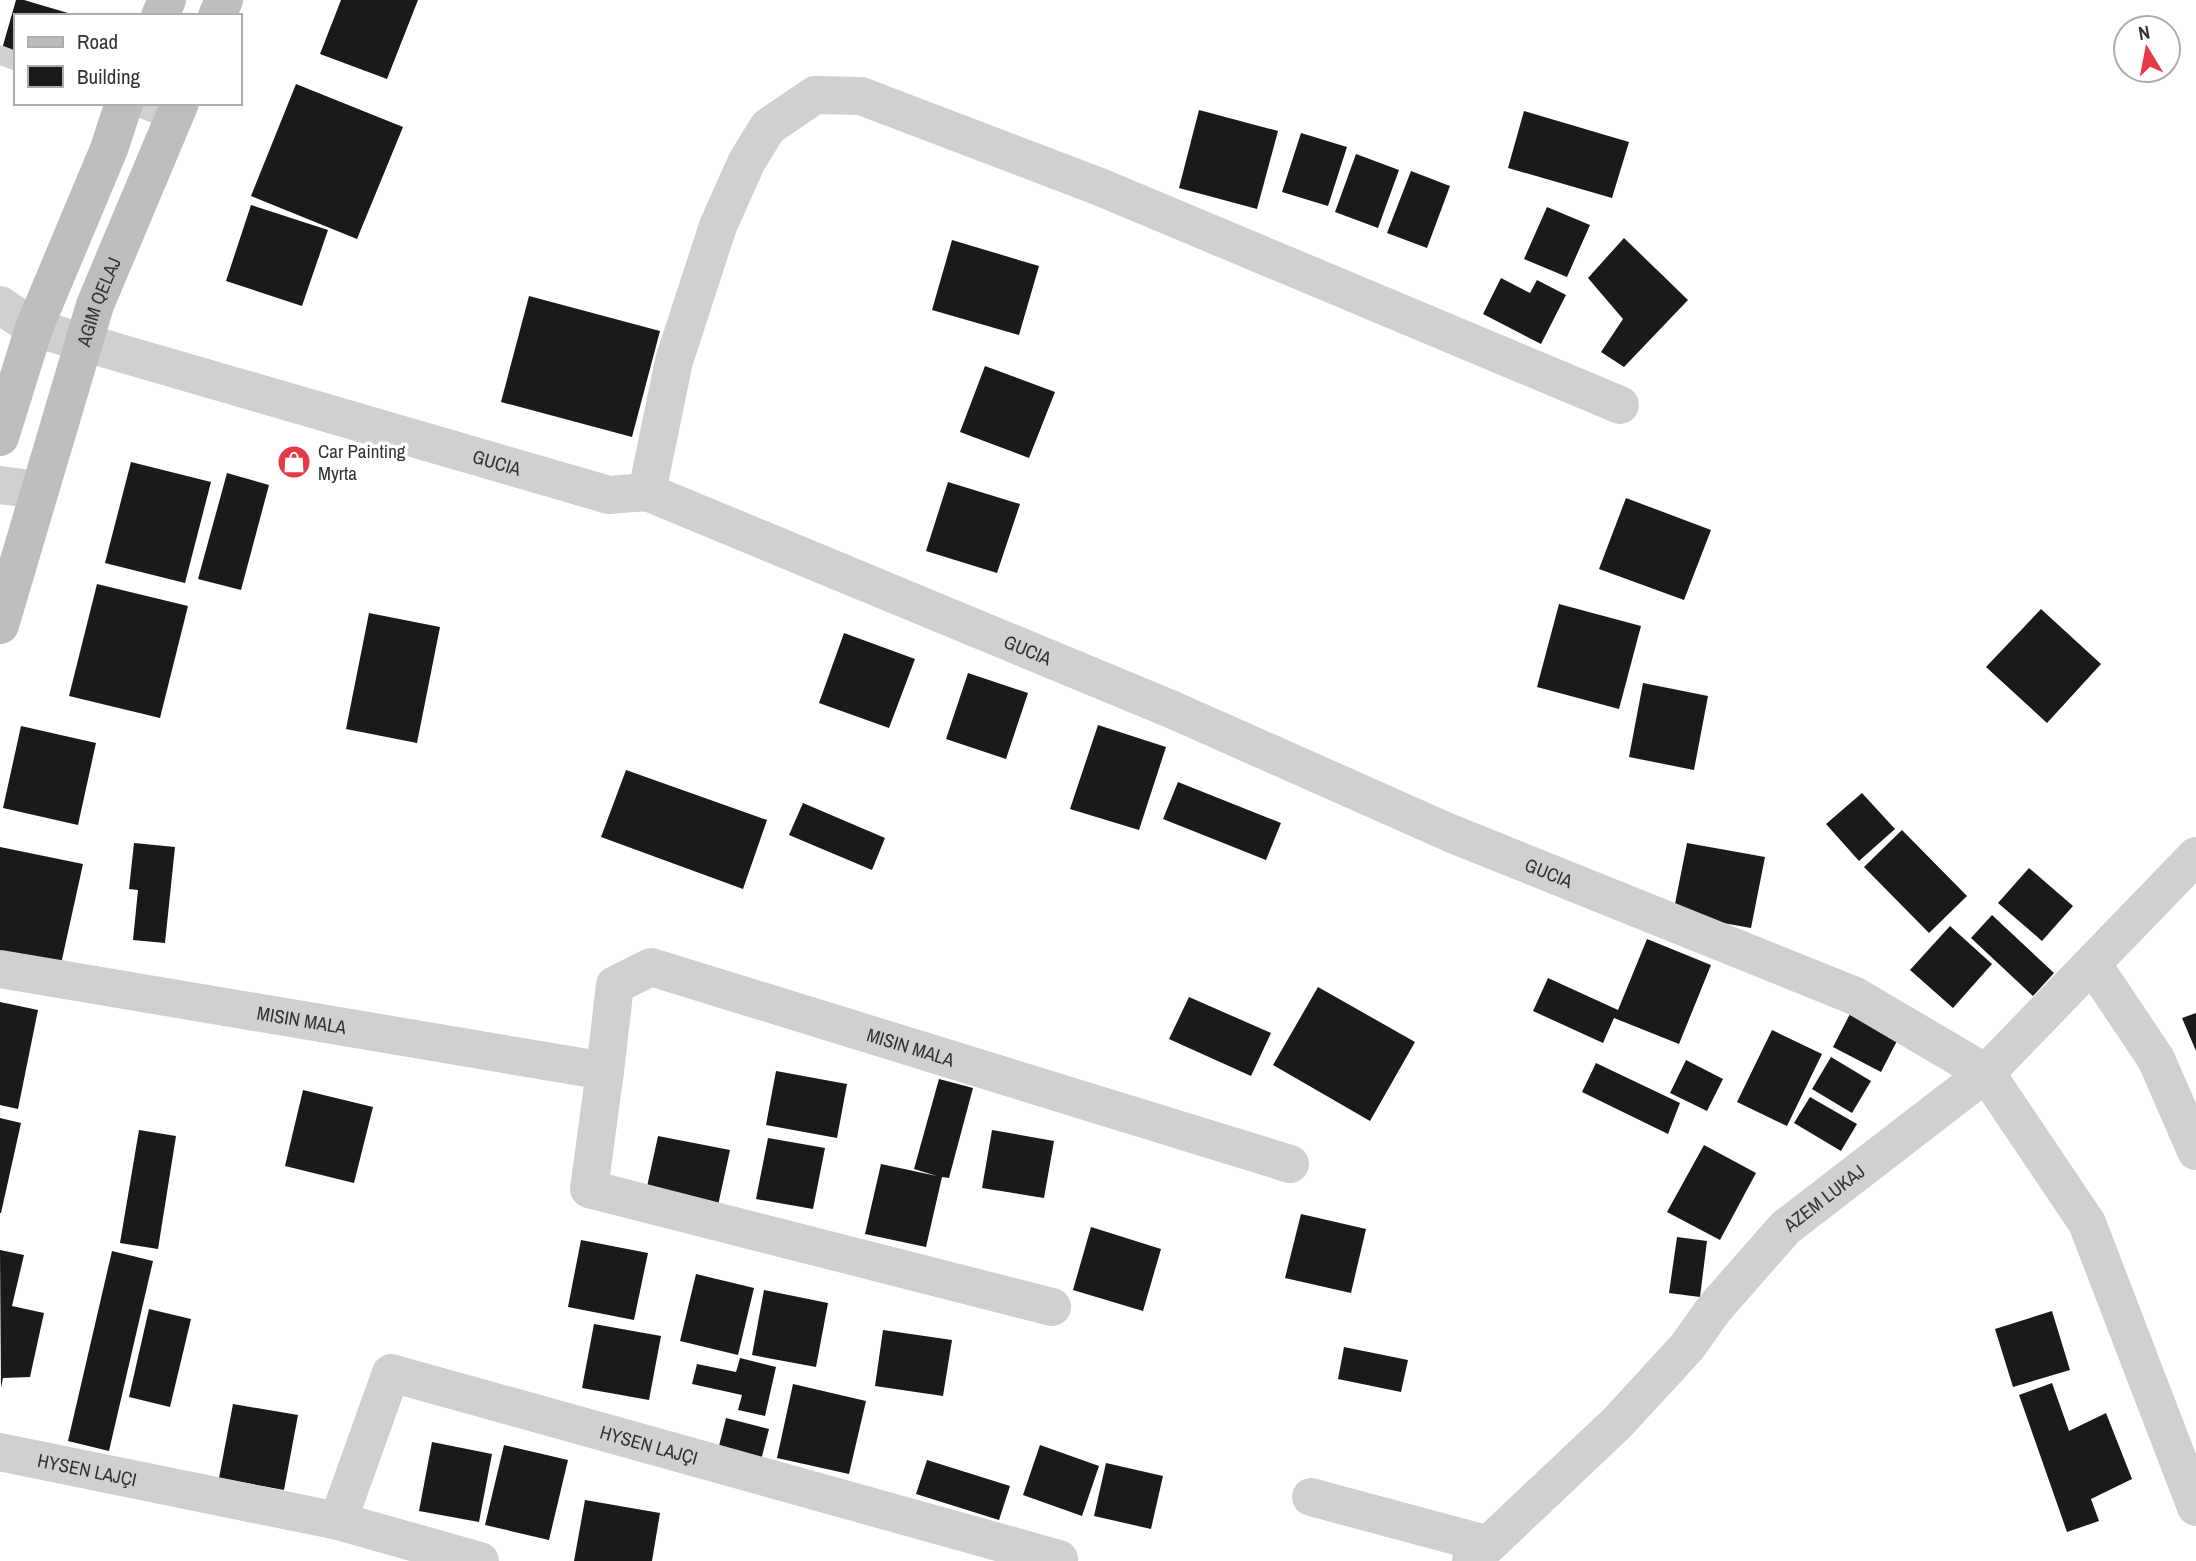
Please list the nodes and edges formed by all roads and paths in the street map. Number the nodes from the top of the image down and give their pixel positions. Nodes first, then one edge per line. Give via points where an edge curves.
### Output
1 (124, 105) edge
2 (136, 105) edge
3 (176, 112) edge
4 (0, 305) edge
5 (34, 328) junction
6 (82, 341) junction
7 (7, 394) edge
8 (1620, 405) dead end
9 (0, 438) edge
10 (0, 485) edge
11 (39, 490) junction
12 (647, 492) junction
13 (0, 625) edge
14 (2196, 856) edge
15 (2092, 965) junction
16 (0, 969) edge
17 (605, 1071) junction
18 (1986, 1073) junction
19 (2196, 1151) edge
20 (1290, 1164) dead end
21 (1052, 1307) dead end
22 (0, 1452) edge
23 (1311, 1497) dead end
24 (2196, 1507) edge
25 (338, 1521) junction
26 (1479, 1553) edge
27 (1059, 1559) dead end
28 (480, 1561) edge

1 - 5 main road, AGIM QELAJ
2 - 3 lane, AGIM QELAJ
3 - 6 main road, AGIM QELAJ
4 - 5 street
5 - 6 street, GUCIA
5 - 7 main road, AGIM QELAJ
6 - 11 main road, AGIM QELAJ
6 - 12 street, GUCIA via 609,495
7 - 9 main road, AGIM QELAJ
8 - 12 street via 1100,187 861,96 815,95 768,127 718,226 674,361
10 - 11 street
11 - 13 main road, AGIM QELAJ
12 - 18 street, GUCIA via 1173,710 1450,833 1855,996
14 - 15 street, AZEM LUKAJ
15 - 18 street, AZEM LUKAJ
15 - 19 street via 2155,1059
16 - 17 street, MISIN MALA
17 - 20 street, MISIN MALA via 615,985 651,967
17 - 21 street, MISIN MALA via 589,1189
18 - 24 street via 2087,1223
18 - 26 street, AZEM LUKAJ via 1786,1228 1617,1423
22 - 25 street, HYSEN LAJÇI
23 - 26 street
25 - 27 street, HYSEN LAJÇI via 391,1373
25 - 28 street, HYSEN LAJÇI

